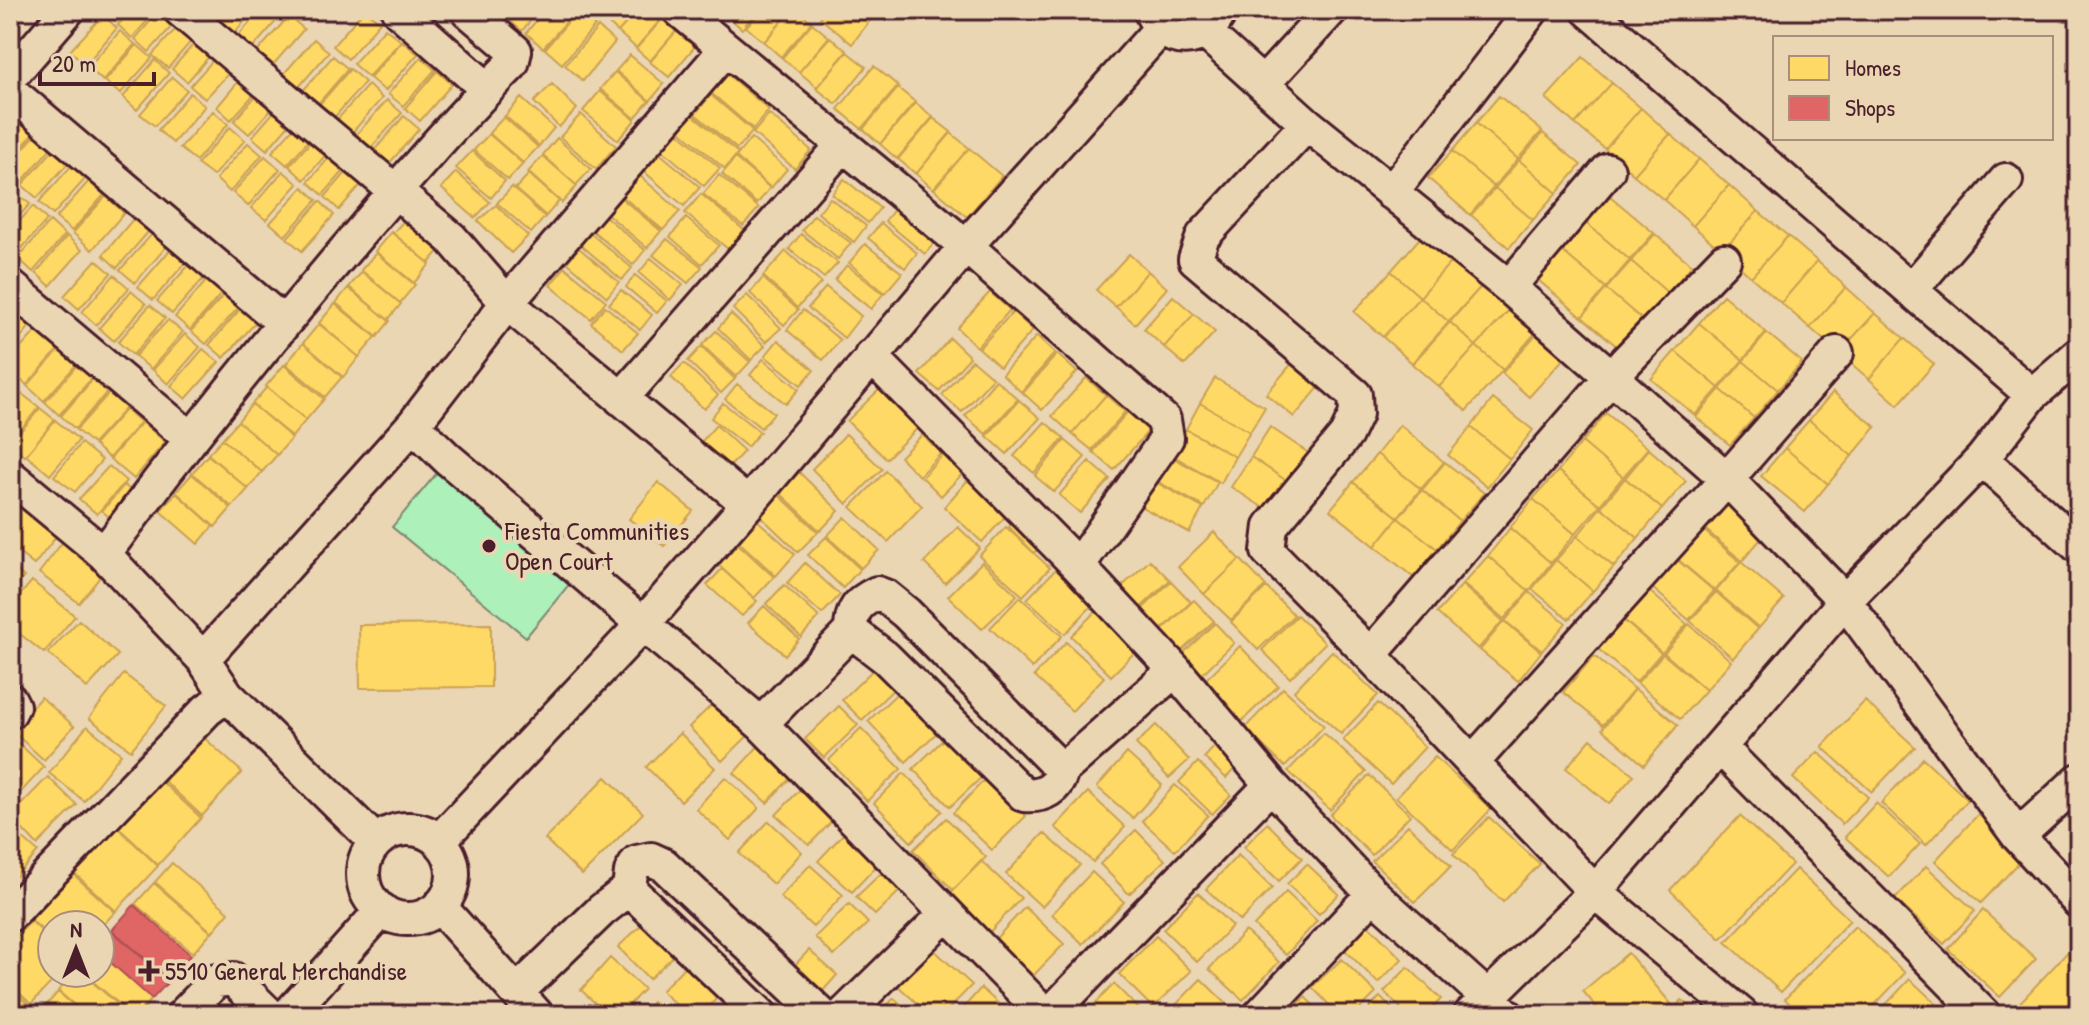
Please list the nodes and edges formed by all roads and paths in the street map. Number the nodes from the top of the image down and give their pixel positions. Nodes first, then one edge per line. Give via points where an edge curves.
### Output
1 (68, 10) edge
2 (180, 10) edge
3 (467, 10) edge
4 (679, 10) edge
5 (1331, 10) edge
6 (1532, 10) edge
7 (1588, 10) edge
8 (402, 12) edge
9 (1156, 19) edge
10 (1213, 21) edge
11 (725, 50) junction
12 (10, 77) edge
13 (1263, 84) junction
14 (487, 89) junction
15 (10, 91) edge
16 (1307, 124) junction
17 (842, 146) junction
18 (1608, 170) dead end
19 (2006, 180) dead end
20 (396, 190) junction
21 (1391, 193) junction
22 (966, 246) junction
23 (1724, 260) dead end
24 (10, 286) edge
25 (1509, 287) junction
26 (1911, 290) junction
27 (507, 303) junction
28 (284, 323) junction
29 (1837, 353) dead end
30 (2079, 354) edge
31 (871, 356) junction
32 (1611, 377) junction
33 (2032, 395) junction
34 (621, 399) junction
35 (413, 425) junction
36 (190, 438) junction
37 (1982, 459) junction
38 (10, 476) edge
39 (1727, 479) junction
40 (748, 504) junction
41 (2079, 547) edge
42 (104, 554) junction
43 (1078, 566) junction
44 (1845, 601) junction
45 (644, 623) junction
46 (851, 631) junction
47 (1370, 655) junction
48 (203, 659) junction
49 (1175, 670) junction
50 (227, 695) junction
51 (10, 700) edge
52 (10, 712) edge
53 (761, 724) junction
54 (1720, 747) junction
55 (1472, 763) junction
56 (1062, 770) junction
57 (2079, 780) edge
58 (1271, 785) junction
59 (2018, 836) junction
60 (439, 841) junction
61 (376, 842) junction
62 (629, 889) junction
63 (1595, 892) junction
64 (1373, 894) junction
65 (2079, 902) edge
66 (439, 906) junction
67 (382, 910) junction
68 (10, 915) edge
69 (945, 915) junction
70 (527, 1003) edge
71 (1488, 1009) edge
72 (183, 1015) edge
73 (270, 1015) edge
74 (288, 1015) edge
75 (761, 1015) edge
76 (822, 1015) edge
77 (843, 1015) edge
78 (1048, 1015) edge
79 (1260, 1015) edge
80 (1742, 1015) edge
81 (1984, 1015) edge

1 - 12 street
2 - 20 street
3 - 14 street via 515,51 512,64
4 - 11 street
5 - 13 street
6 - 21 street
7 - 26 street
8 - 14 street
9 - 10 street via 1175,36 1187,37
9 - 22 street
10 - 13 street
11 - 17 street
11 - 27 street
13 - 16 street
14 - 20 street
15 - 28 street
16 - 21 street
16 - 47 street via 1203,236 1195,259 1355,395 1356,414 1346,435 1271,526 1268,551
17 - 22 street
17 - 34 street
18 - 25 street
19 - 26 street
20 - 27 street via 451,238
20 - 28 street
21 - 25 street
22 - 31 street
22 - 43 street via 1164,420 1167,438
23 - 32 street
24 - 36 street
25 - 32 street
26 - 33 street
27 - 34 street
27 - 35 street
28 - 36 street
29 - 39 street
30 - 33 street
31 - 40 street
31 - 43 street
32 - 39 street
32 - 47 street
33 - 37 street
34 - 40 street
35 - 45 street
35 - 48 street
36 - 42 street
37 - 41 street
37 - 44 street
38 - 42 street
39 - 44 street
39 - 55 street
40 - 45 street
42 - 48 street
43 - 49 street
44 - 54 street
44 - 59 street
45 - 53 street
45 - 60 street
46 - 53 street
46 - 56 street via 886,658 1024,795 1049,791
46 - 56 street via 851,617 863,600 877,593 885,596
47 - 55 street
48 - 50 street
49 - 56 street
49 - 58 street
50 - 61 street
50 - 68 street
51 - 52 street
53 - 69 street
54 - 63 street
54 - 81 street
55 - 63 street
57 - 59 street
58 - 64 street
58 - 78 street
59 - 65 street
60 - 61 street via 417,830 391,831
60 - 66 street via 453,867 453,882
61 - 67 street via 367,857 365,879 370,899
62 - 70 street via 602,910
62 - 75 street
62 - 76 street via 637,862 651,859 664,865
63 - 71 street
63 - 80 street
64 - 71 street
64 - 79 street
66 - 67 street via 414,919
66 - 70 street
67 - 74 street
69 - 77 street
69 - 78 street
72 - 73 street via 216,981 233,979

